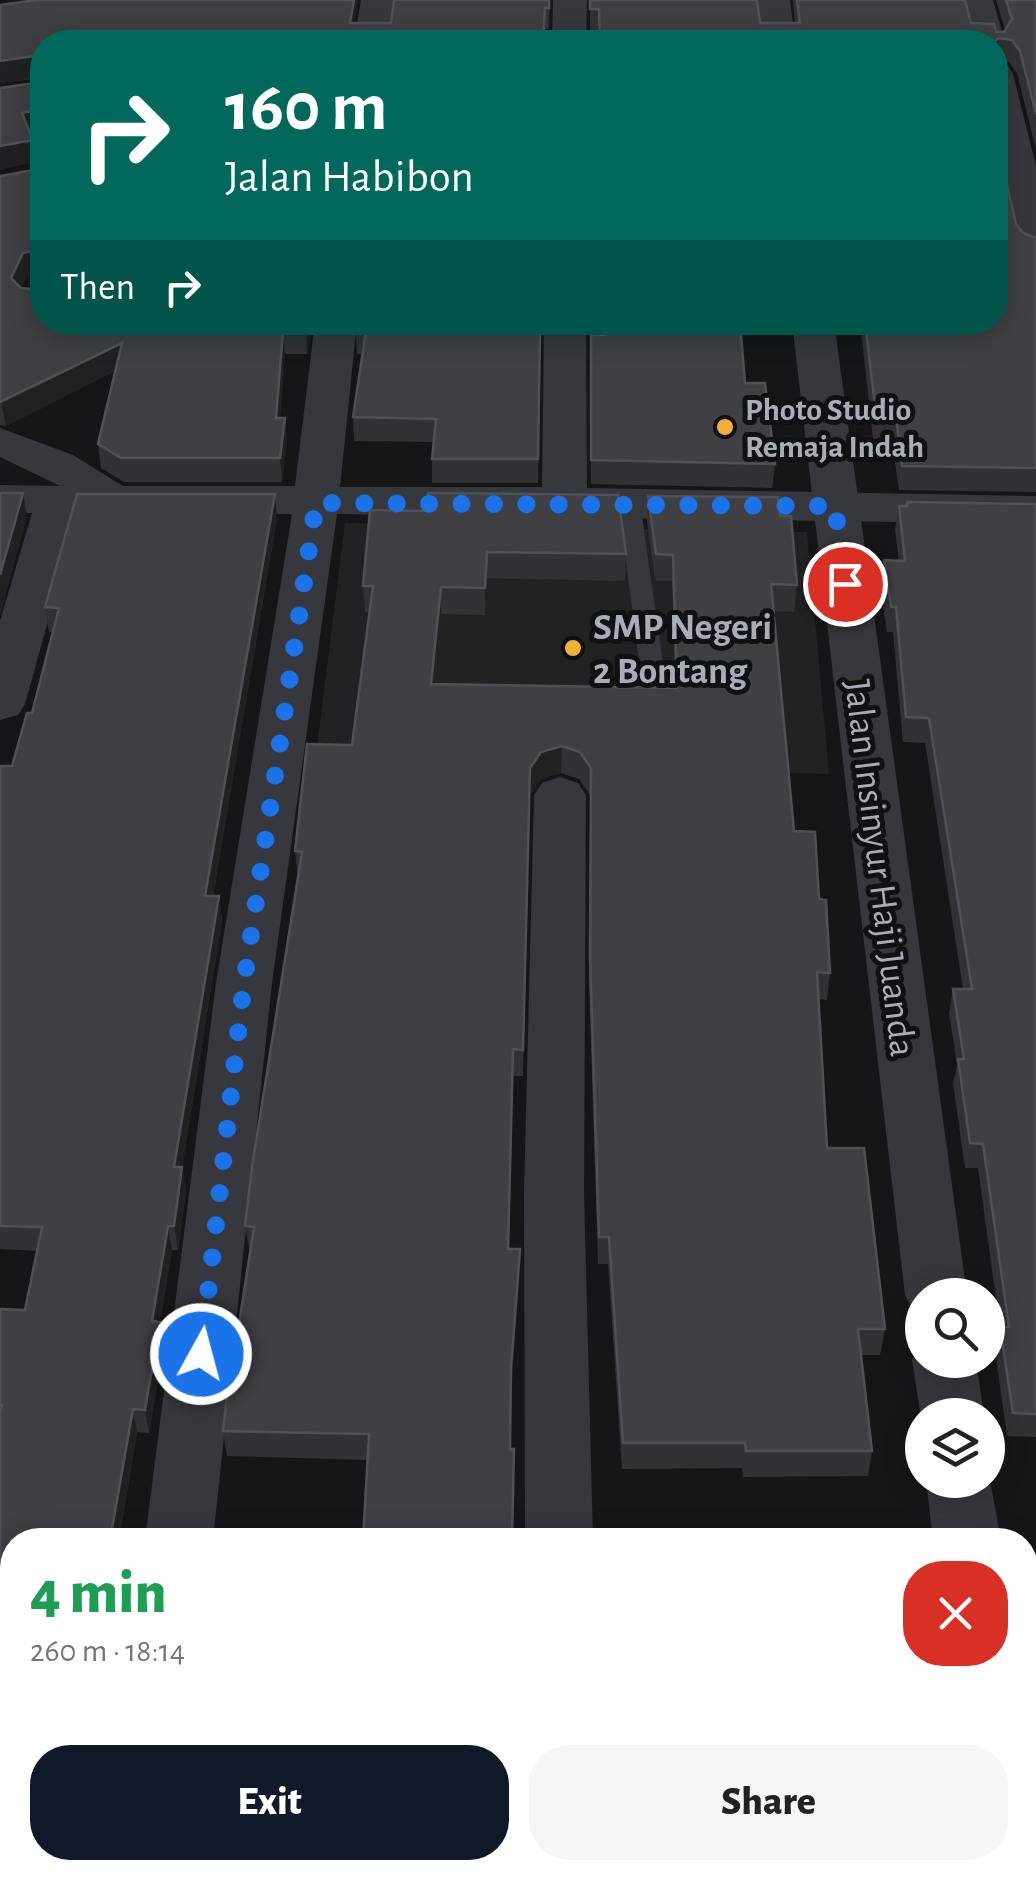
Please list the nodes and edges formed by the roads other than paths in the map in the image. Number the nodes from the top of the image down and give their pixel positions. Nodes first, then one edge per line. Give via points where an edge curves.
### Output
1 (378, 0) edge
2 (570, 0) edge
3 (773, 0) edge
4 (976, 0) edge
5 (374, 30) edge
6 (569, 30) edge
7 (777, 30) edge
8 (984, 30) edge
9 (1008, 129) edge
10 (1036, 246) edge
11 (335, 335) edge
12 (565, 335) edge
13 (814, 335) edge
14 (0, 442) edge
15 (0, 499) edge
16 (59, 500) junction
17 (114, 500) junction
18 (564, 501) junction
19 (629, 502) junction
20 (316, 503) junction
21 (835, 506) junction
22 (1036, 510) edge
23 (656, 698) edge
24 (0, 704) edge
25 (560, 795) dead end
26 (934, 1278) edge
27 (961, 1498) edge
28 (181, 1528) edge
29 (559, 1528) edge
30 (965, 1528) edge

1 - 5 street
2 - 6 street
3 - 7 street
4 - 8 street
9 - 10 street
11 - 20 street
12 - 18 street
13 - 21 street, Jalan Insinyur Haji Juanda
14 - 17 street via 56,464
15 - 16 street
16 - 17 street
16 - 24 street
17 - 20 street
18 - 19 street
18 - 20 street
19 - 21 street
19 - 23 lane
20 - 28 street via 244,982
21 - 22 street
21 - 26 street, Jalan Insinyur Haji Juanda
25 - 29 street via 554,1192
27 - 30 street

